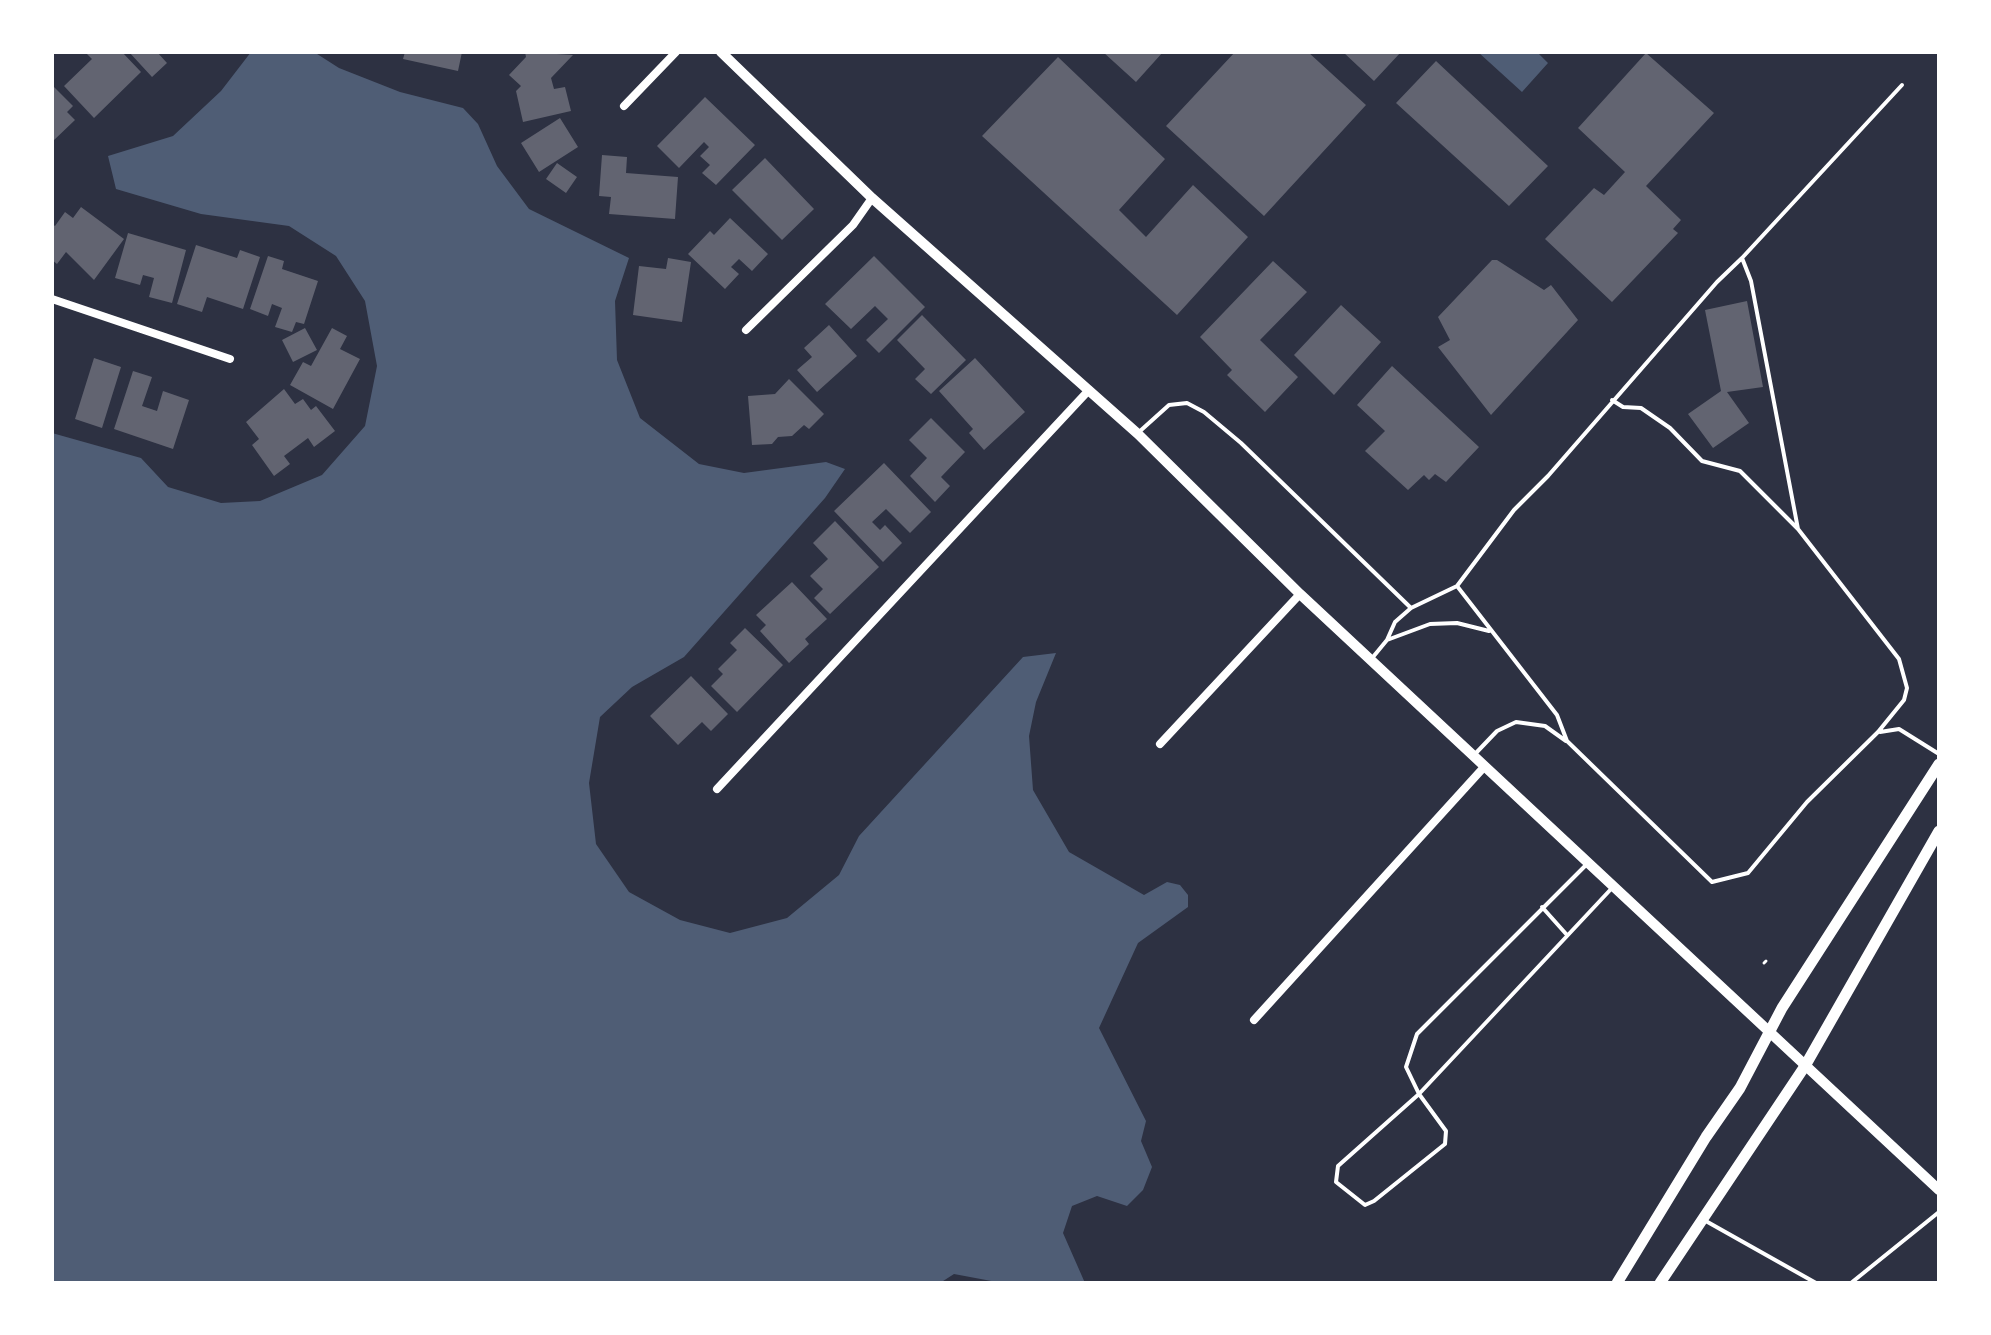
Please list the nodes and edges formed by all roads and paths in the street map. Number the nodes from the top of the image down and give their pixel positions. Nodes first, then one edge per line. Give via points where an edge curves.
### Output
1 (676, 52) edge
2 (721, 52) edge
3 (1902, 85) dead end
4 (624, 106) dead end
5 (872, 198) junction
6 (1742, 258) junction
7 (52, 299) edge
8 (746, 330) dead end
9 (230, 359) dead end
10 (1089, 390) junction
11 (1612, 400) junction
12 (1138, 434) junction
13 (1798, 529) junction
14 (1457, 586) junction
15 (1300, 594) junction
16 (1411, 608) junction
17 (1489, 631) junction
18 (1387, 640) junction
19 (1371, 659) junction
20 (1878, 732) junction
21 (1567, 741) junction
22 (1160, 744) dead end
23 (1939, 754) edge
24 (1474, 756) junction
25 (1939, 764) edge
26 (1485, 766) junction
27 (717, 789) dead end
28 (1939, 831) edge
29 (1588, 863) junction
30 (1613, 886) junction
31 (1542, 907) junction
32 (1567, 935) junction
33 (1254, 1020) dead end
34 (1771, 1033) junction
35 (1805, 1066) junction
36 (1419, 1094) junction
37 (1939, 1190) edge
38 (1939, 1212) edge
39 (1702, 1219) junction
40 (1617, 1283) edge
41 (1660, 1283) edge
42 (1816, 1283) edge
43 (1851, 1283) edge

1 - 4 street
2 - 5 street
3 - 6 lane
5 - 8 street via 853,225
5 - 10 street
6 - 11 lane
6 - 13 lane via 1751,281
7 - 9 street
10 - 12 street
10 - 27 street
11 - 13 lane via 1641,408 1702,461 1740,471
11 - 14 lane via 1514,510
12 - 15 street
12 - 16 lane via 1169,405 1187,403 1204,412
13 - 20 lane via 1899,659 1907,688 1904,700
14 - 16 lane
14 - 17 lane
15 - 19 street
15 - 22 street
16 - 18 lane via 1395,622
17 - 18 lane via 1457,623 1430,624
17 - 21 lane via 1557,715
18 - 19 lane
19 - 24 street
20 - 21 lane via 1807,802 1748,873 1712,882
20 - 23 lane via 1899,729
21 - 24 lane via 1545,726 1516,722 1497,731
24 - 26 street
25 - 34 main road
26 - 29 street
26 - 33 street
28 - 35 main road
29 - 30 street
29 - 31 lane
30 - 32 lane
30 - 34 street
31 - 32 lane
31 - 36 lane via 1417,1034 1406,1067
32 - 36 lane
34 - 35 street
34 - 40 main road
35 - 37 street
35 - 39 main road
36 - 36 lane via 1338,1166 1336,1182 1365,1205 1445,1144 1446,1131
38 - 43 lane
39 - 41 main road
39 - 42 lane

